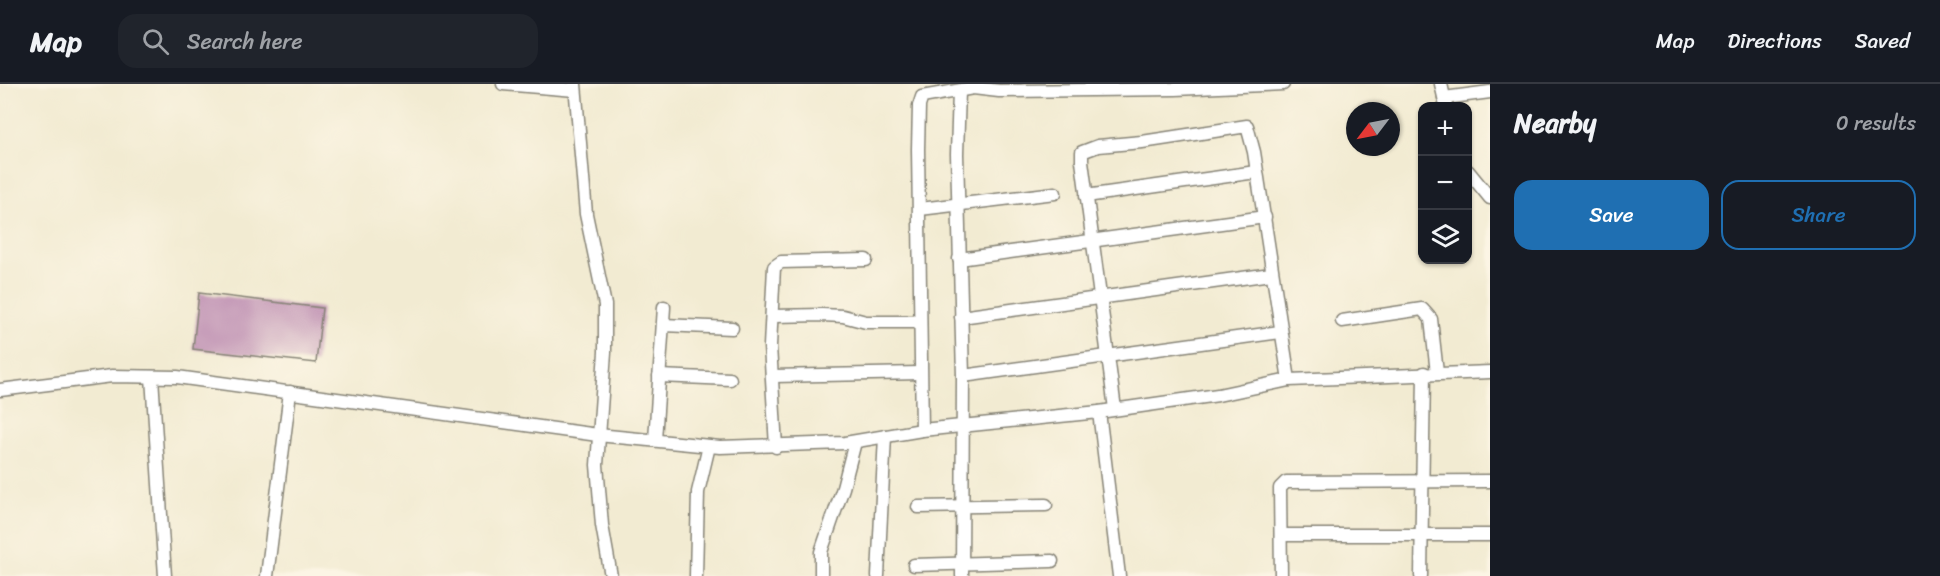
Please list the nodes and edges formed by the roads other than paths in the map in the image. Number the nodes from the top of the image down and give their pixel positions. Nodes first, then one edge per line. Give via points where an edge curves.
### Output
1 (502, 84) edge
2 (1283, 84) edge
3 (1441, 84) edge
4 (973, 86) edge
5 (1124, 86) edge
6 (575, 87) edge
7 (959, 91) junction
8 (1490, 92) edge
9 (1445, 102) edge
10 (1256, 172) junction
11 (1472, 177) edge
12 (1055, 193) dead end
13 (1086, 196) junction
14 (1490, 198) edge
15 (958, 205) junction
16 (920, 209) junction
17 (1264, 217) junction
18 (1091, 241) junction
19 (959, 259) junction
20 (866, 260) dead end
21 (1271, 273) junction
22 (1099, 299) junction
23 (664, 307) dead end
24 (773, 316) junction
25 (961, 317) junction
26 (1342, 321) dead end
27 (920, 322) junction
28 (663, 325) junction
29 (732, 328) dead end
30 (1280, 332) junction
31 (1107, 356) junction
32 (1490, 372) edge
33 (920, 373) junction
34 (1430, 373) junction
35 (773, 375) junction
36 (659, 376) junction
37 (963, 376) junction
38 (152, 377) junction
39 (730, 379) dead end
40 (1289, 380) junction
41 (0, 390) edge
42 (290, 392) junction
43 (1115, 409) junction
44 (1099, 412) junction
45 (961, 426) junction
46 (922, 430) junction
47 (598, 435) junction
48 (885, 436) junction
49 (655, 440) junction
50 (855, 442) junction
51 (709, 446) junction
52 (776, 447) junction
53 (1424, 480) junction
54 (1490, 481) edge
55 (1046, 505) dead end
56 (918, 507) dead end
57 (961, 508) junction
58 (1422, 534) junction
59 (1281, 535) junction
60 (1490, 535) edge
61 (1052, 561) dead end
62 (914, 565) dead end
63 (962, 570) edge
64 (165, 576) edge
65 (267, 576) edge
66 (611, 576) edge
67 (696, 576) edge
68 (820, 576) edge
69 (878, 576) edge
70 (1119, 576) edge
71 (1281, 576) edge
72 (1421, 576) edge

1 - 6 street
2 - 5 street
3 - 9 street
4 - 5 street via 999,91
4 - 7 street
6 - 47 street via 586,214 605,305 604,380
7 - 15 street
7 - 16 street via 927,94 920,101
8 - 9 street
10 - 13 street
10 - 13 street via 1247,126 1088,147 1082,152
10 - 17 street
11 - 14 street
12 - 15 street
13 - 18 street
15 - 16 street
15 - 19 street
16 - 27 street
17 - 18 street
17 - 21 street
18 - 19 street
18 - 22 street
19 - 25 street
20 - 24 street via 776,263
21 - 22 street
21 - 30 street
22 - 25 street
22 - 31 street
23 - 28 street
24 - 27 street
24 - 35 street
25 - 37 street
26 - 34 street via 1422,309 1431,319
27 - 33 street
28 - 29 street
28 - 36 street
30 - 31 street
30 - 40 street
31 - 37 street
31 - 43 street
32 - 34 street
33 - 35 street
33 - 46 street
34 - 40 street
34 - 53 street
35 - 52 street
36 - 39 street
36 - 49 street
37 - 45 street
38 - 41 street via 112,376
38 - 42 street
38 - 64 street
40 - 43 street via 1218,395
42 - 47 street
42 - 65 street
43 - 44 street
44 - 45 street
44 - 70 street
45 - 46 street
45 - 57 street
46 - 48 street
47 - 49 street
47 - 66 street via 597,473
48 - 50 street
48 - 69 street
49 - 51 street
50 - 52 street
50 - 68 street via 821,552
51 - 52 street
51 - 67 street via 698,492
53 - 54 street
53 - 58 street
53 - 59 street via 1286,482 1281,488
55 - 57 street
56 - 57 street
57 - 63 street
58 - 59 street
58 - 60 street
58 - 72 street
59 - 71 street
61 - 63 street
62 - 63 street

